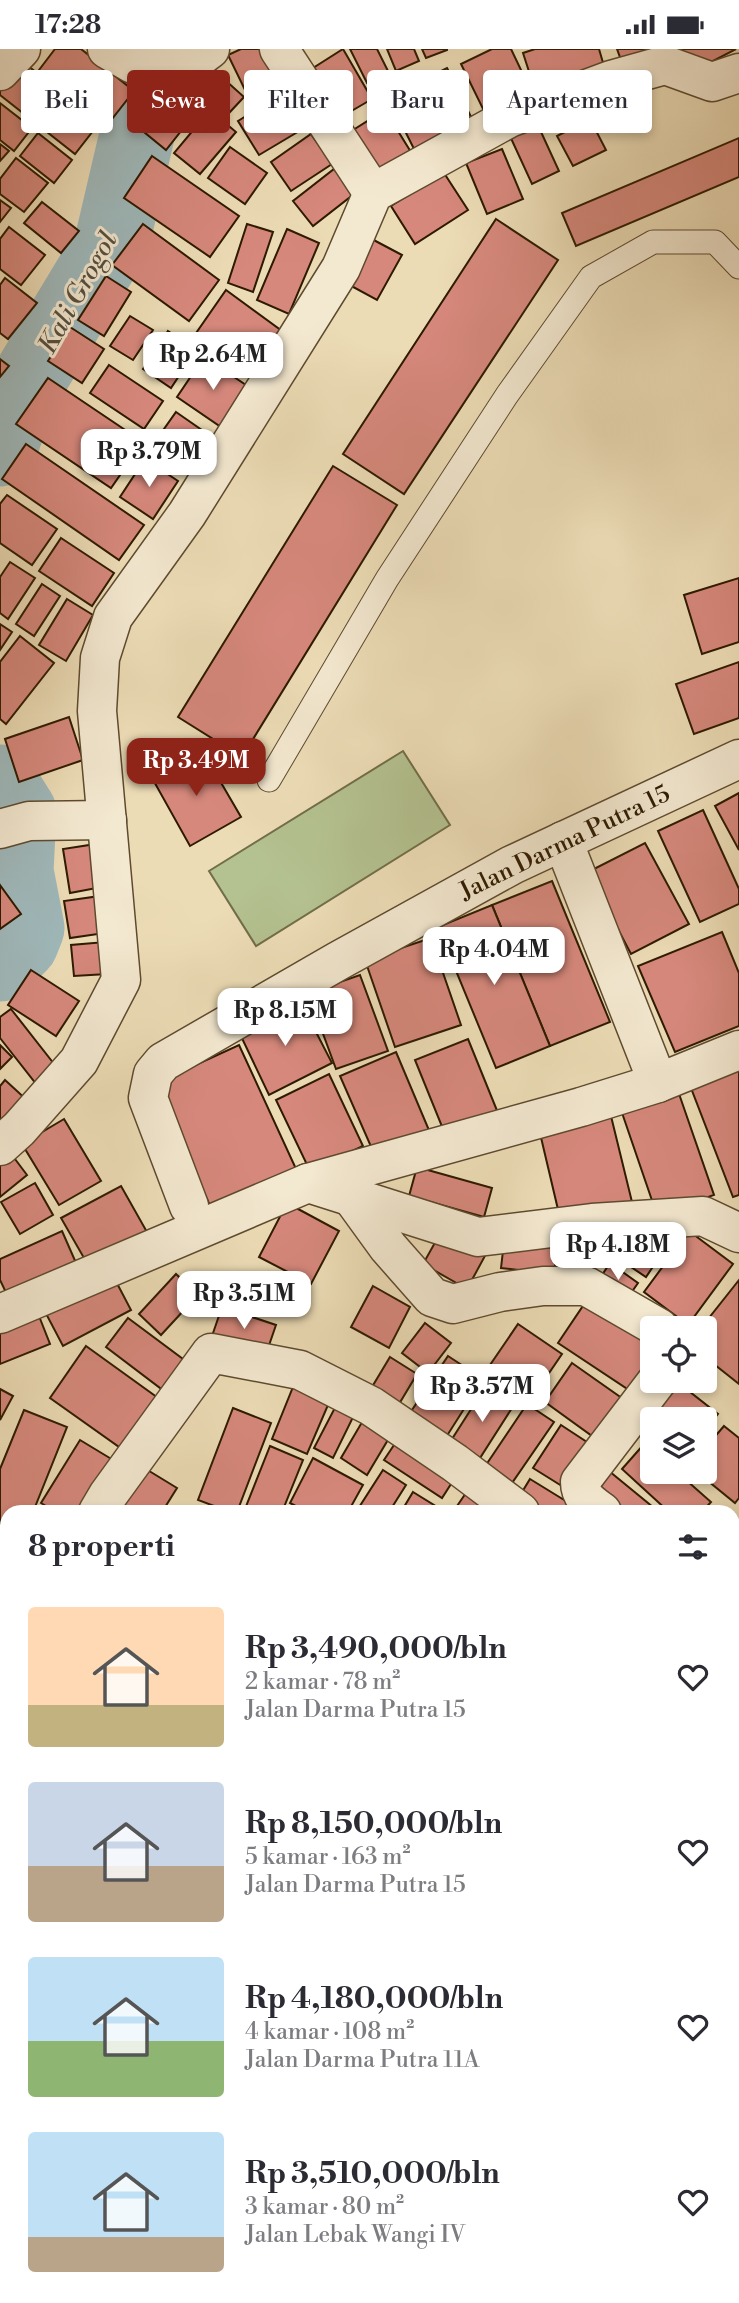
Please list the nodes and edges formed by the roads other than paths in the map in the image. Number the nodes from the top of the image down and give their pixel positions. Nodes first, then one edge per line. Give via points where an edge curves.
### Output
1 (21, 49) edge
2 (279, 49) edge
3 (120, 56) edge
4 (193, 58) edge
5 (0, 71) edge
6 (739, 73) edge
7 (373, 193) junction
8 (739, 267) edge
9 (739, 759) edge
10 (270, 780) dead end
11 (107, 820) junction
12 (15, 825) edge
13 (563, 841) junction
14 (739, 1050) edge
15 (658, 1083) junction
16 (0, 1146) edge
17 (308, 1183) junction
18 (351, 1196) junction
19 (189, 1206) dead end
20 (739, 1233) edge
21 (0, 1314) edge
22 (640, 1317) edge
23 (648, 1393) edge
24 (102, 1505) edge
25 (511, 1505) edge
26 (592, 1505) edge

1 - 5 street
2 - 7 street
3 - 4 street
6 - 7 street via 712,82 665,65 611,81 509,118
7 - 11 street via 341,268 187,514 113,617 100,658 97,711
8 - 10 lane via 715,242 653,242 591,278 507,395 387,579
9 - 13 street, Jalan Darma Putra 15
11 - 12 street
11 - 16 street via 121,980 79,1061
13 - 15 street
13 - 19 street, Jalan Darma Putra 15 via 350,954 163,1062 153,1074 148,1098
14 - 15 street
15 - 17 street
17 - 18 street
17 - 21 street
18 - 20 street via 478,1237 702,1216
18 - 22 street via 432,1297 453,1304 543,1286 586,1286
23 - 26 street via 580,1482 585,1500
24 - 25 street via 212,1353 300,1370 371,1406

